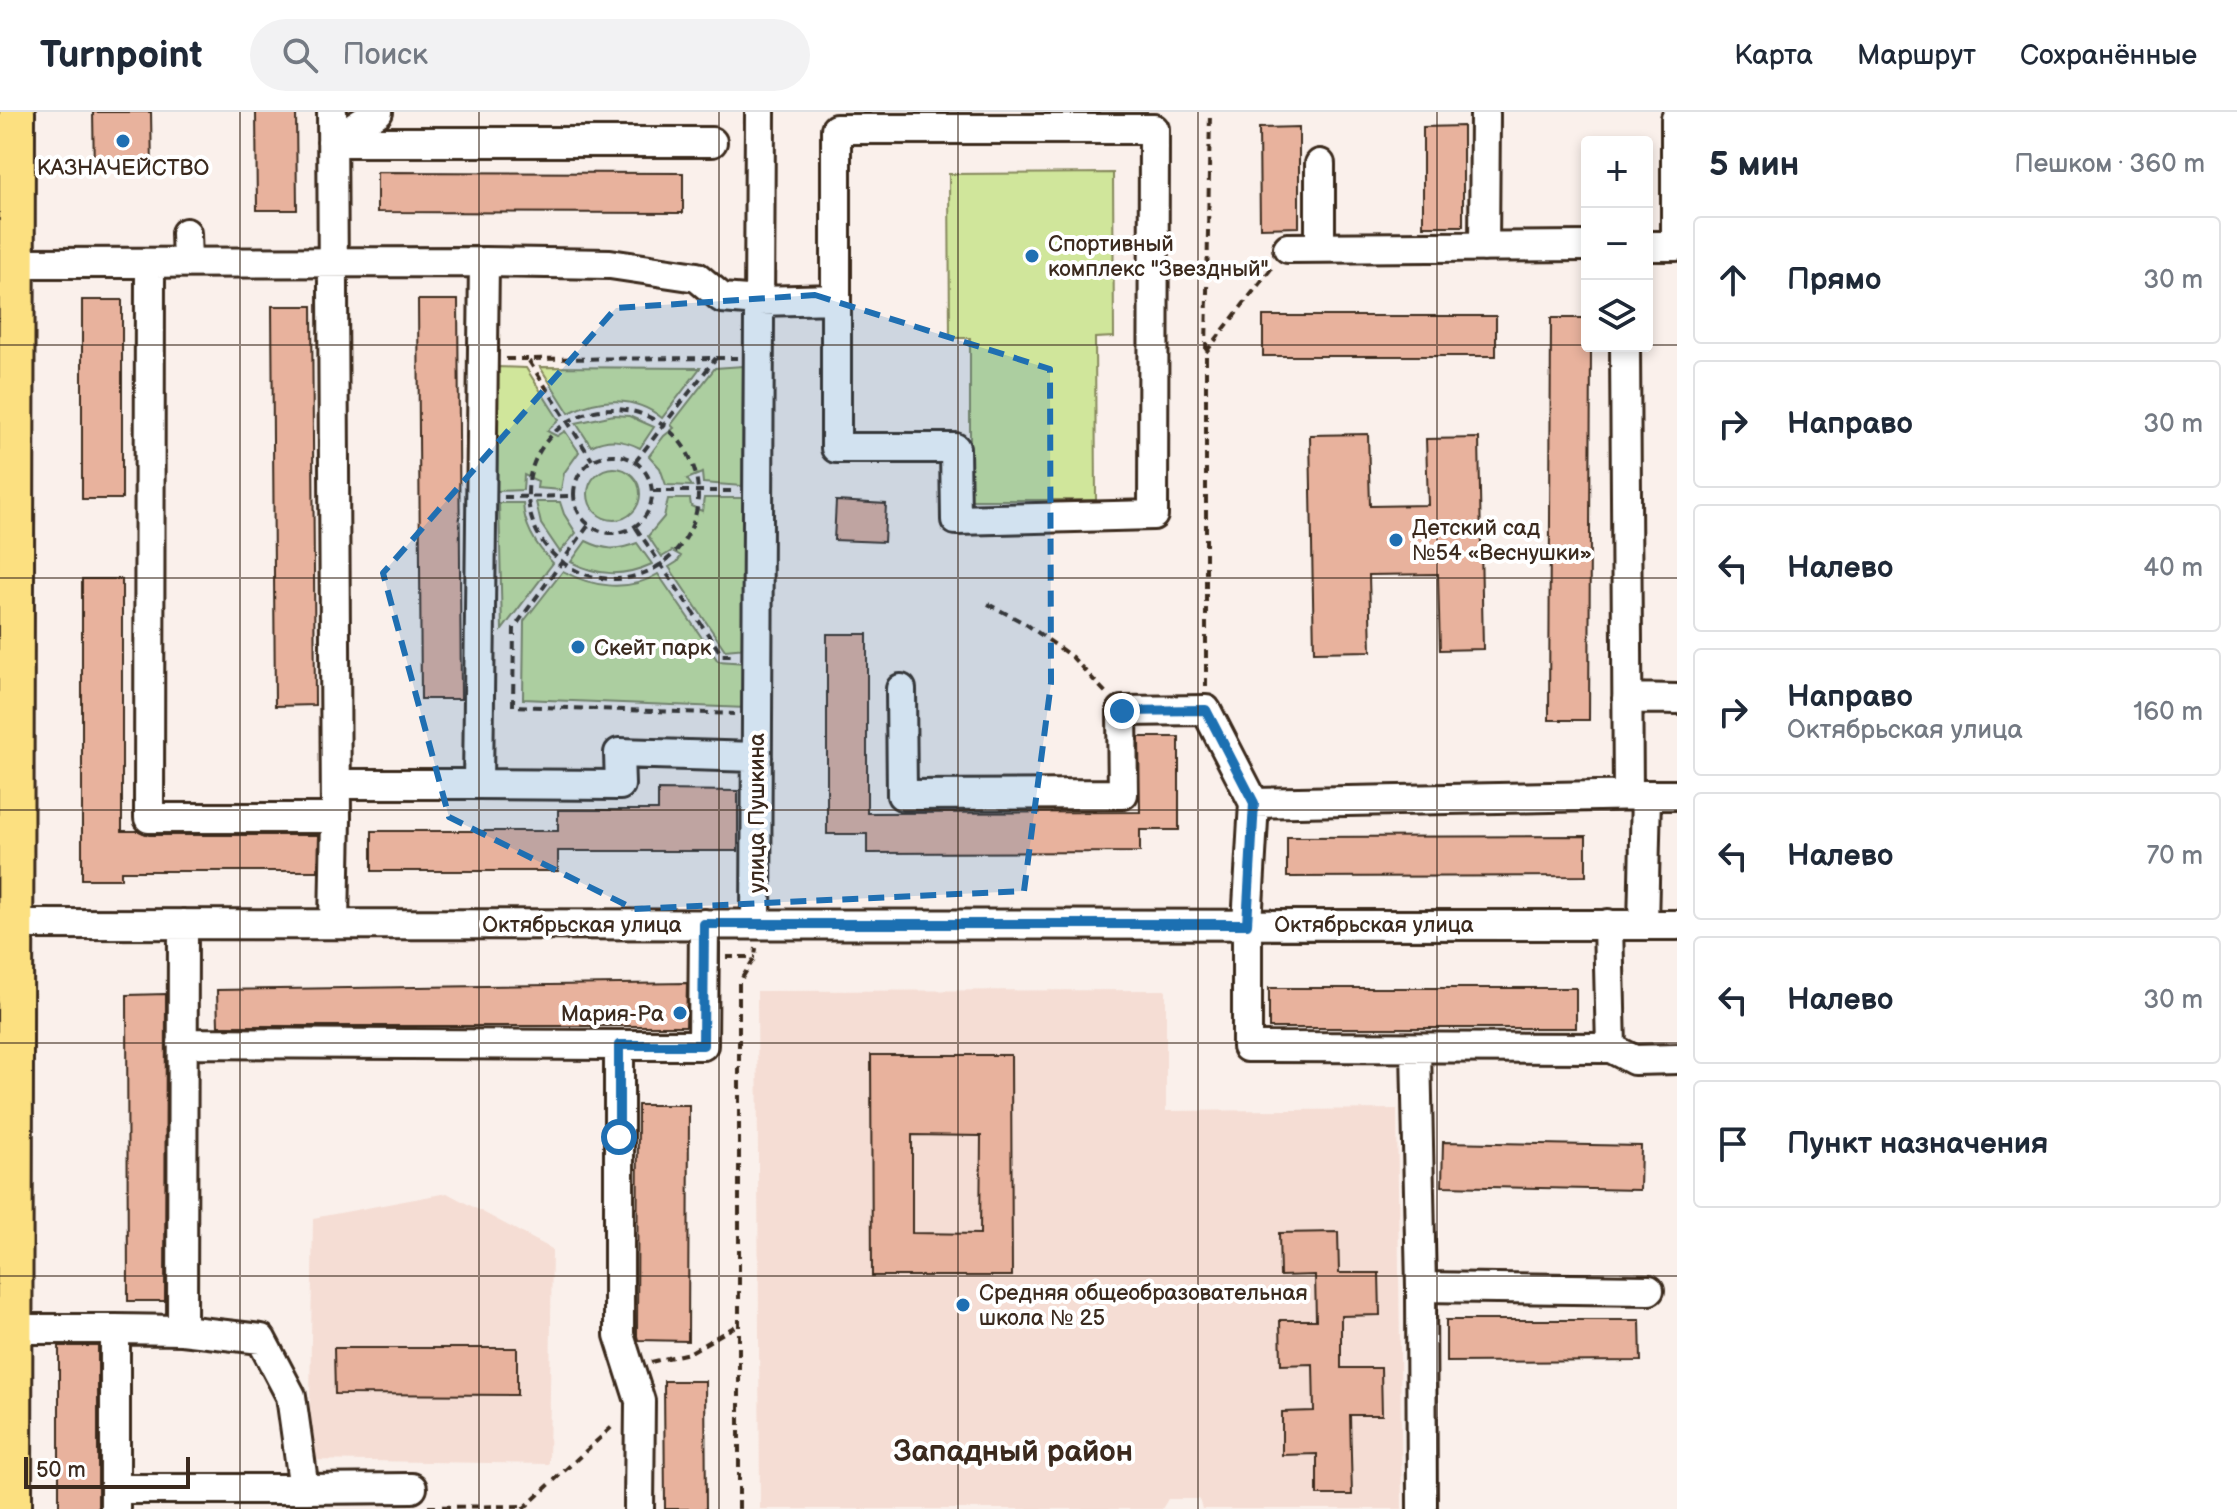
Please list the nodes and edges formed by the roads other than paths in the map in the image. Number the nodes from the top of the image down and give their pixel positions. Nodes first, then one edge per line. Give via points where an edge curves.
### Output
1 (17, 112) edge
2 (332, 112) edge
3 (378, 112) edge
4 (760, 112) edge
5 (1485, 114) edge
6 (1676, 119) edge
7 (332, 142) junction
8 (712, 142) dead end
9 (1320, 164) dead end
10 (186, 233) dead end
11 (1581, 246) edge
12 (1653, 246) edge
13 (1484, 247) junction
14 (1288, 248) road end
15 (1320, 248) junction
16 (187, 262) junction
17 (333, 262) junction
18 (484, 262) junction
19 (150, 263) junction
20 (11, 276) edge
21 (836, 299) junction
22 (759, 301) junction
23 (1625, 352) edge
24 (8, 364) edge
25 (8, 514) edge
26 (901, 689) dead end
27 (1627, 698) junction
28 (1677, 699) edge
29 (757, 757) junction
30 (336, 784) junction
31 (478, 784) junction
32 (1637, 795) junction
33 (1677, 795) edge
34 (1254, 803) junction
35 (336, 818) junction
36 (15, 924) junction
37 (183, 924) junction
38 (334, 924) junction
39 (704, 924) junction
40 (756, 924) junction
41 (1247, 924) junction
42 (1608, 924) junction
43 (1643, 925) junction
44 (1677, 925) edge
45 (182, 1043) junction
46 (619, 1045) junction
47 (1611, 1048) junction
48 (1416, 1049) junction
49 (1677, 1059) edge
50 (1421, 1287) junction
51 (1649, 1290) dead end
52 (15, 1329) junction
53 (115, 1329) junction
54 (182, 1330) junction
55 (7, 1401) edge
56 (304, 1489) junction
57 (413, 1497) road end
58 (115, 1499) edge
59 (14, 1509) edge
60 (639, 1509) edge
61 (1422, 1509) edge

1 - 20 main road
2 - 7 street
3 - 7 street
4 - 22 street, улица Пушкина
5 - 13 street
6 - 12 street via 1676,246
7 - 8 street
7 - 17 street
9 - 15 street
10 - 16 street
11 - 13 street
13 - 15 street
14 - 15 street
16 - 17 street
16 - 19 street
17 - 18 street
17 - 30 street
18 - 22 street via 610,264 697,277 722,298
18 - 31 street
19 - 20 street
19 - 35 street via 149,818
20 - 24 main road
21 - 21 street via 836,448 955,448 956,520 1153,515 1154,129 836,129
21 - 22 street
22 - 29 street, улица Пушкина
23 - 27 street
24 - 25 main road
25 - 36 main road
26 - 34 street via 902,795 1123,794 1122,711 1206,710
27 - 28 street
27 - 32 street
29 - 31 street via 619,753 620,785
29 - 40 street, улица Пушкина
30 - 31 street
30 - 35 street
32 - 33 street
32 - 34 street
32 - 43 street
34 - 41 street
35 - 38 street
36 - 37 street, Октябрьская улица
36 - 52 main road
37 - 38 street, Октябрьская улица
37 - 45 street
38 - 39 street, Октябрьская улица
39 - 40 street, Октябрьская улица
39 - 46 street via 703,1045
40 - 41 street, Октябрьская улица
41 - 42 street, Октябрьская улица
41 - 48 street via 1247,1047
42 - 43 street, Октябрьская улица
42 - 47 street
43 - 44 street, Октябрьская улица
45 - 46 street
45 - 54 street
46 - 60 street via 619,1335 640,1401
47 - 48 street
47 - 49 street via 1634,1060
48 - 50 street
50 - 51 street
50 - 61 street
52 - 53 street
52 - 55 main road
53 - 54 street
53 - 58 street
54 - 56 street via 261,1339 291,1396
55 - 59 main road
56 - 57 street
56 - 58 street

